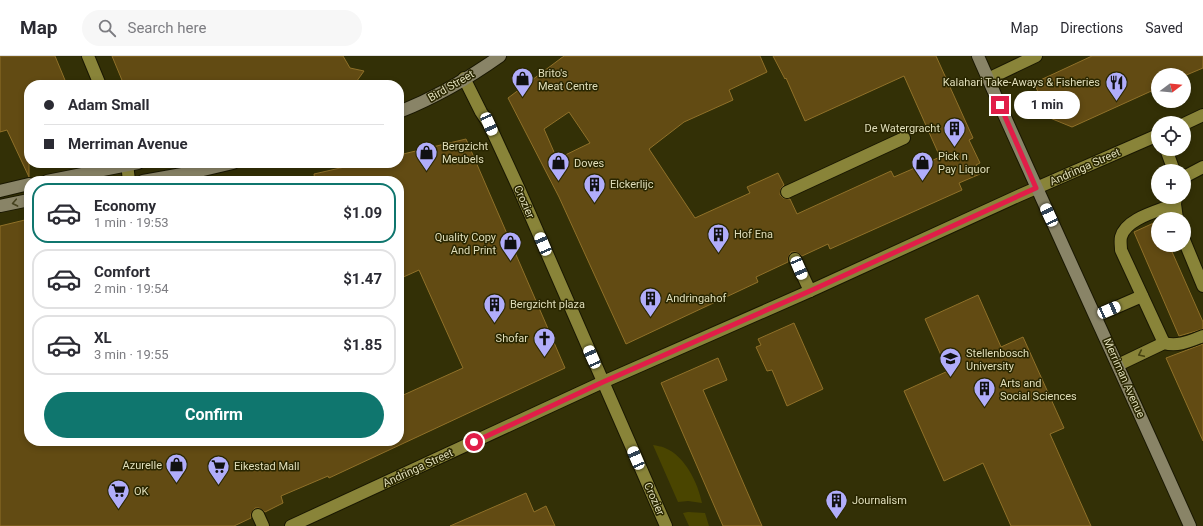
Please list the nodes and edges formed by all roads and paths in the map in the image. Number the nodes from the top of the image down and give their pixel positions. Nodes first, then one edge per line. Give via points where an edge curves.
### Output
1 (88, 56) edge
2 (500, 56) edge
3 (978, 56) edge
4 (1036, 56) edge
5 (464, 78) junction
6 (988, 79) junction
7 (98, 80) edge
8 (404, 110) edge
9 (1203, 115) edge
10 (1191, 121) edge
11 (904, 138) dead end
12 (1151, 138) edge
13 (1203, 167) edge
14 (111, 168) edge
15 (212, 168) edge
16 (1191, 173) edge
17 (72, 176) edge
18 (171, 176) edge
19 (24, 185) edge
20 (1036, 188) junction
21 (0, 191) edge
22 (787, 192) dead end
23 (24, 201) edge
24 (1169, 204) edge
25 (0, 206) edge
26 (1189, 252) edge
27 (795, 259) dead end
28 (1203, 286) edge
29 (810, 291) junction
30 (1142, 296) junction
31 (1096, 316) junction
32 (1203, 336) edge
33 (1164, 343) junction
34 (1118, 365) junction
35 (603, 382) junction
36 (291, 526) edge
37 (666, 526) edge
38 (1190, 526) edge

1 - 7 street
2 - 5 street, Bird Street
3 - 6 street, Merriman Avenue
4 - 6 street
5 - 8 street, Bird Street
5 - 35 street, Crozier via 492,131
6 - 20 street, Merriman Avenue
9 - 10 street
11 - 22 street
12 - 20 street, Andringa Street
13 - 16 street
14 - 17 street
15 - 18 street
19 - 21 street
20 - 29 street, Andringa Street
20 - 31 street, Merriman Avenue
23 -> 25 street
24 - 30 street via 1135,220 1128,225 1121,237 1121,250
26 - 28 street
27 - 29 street
29 - 35 street, Andringa Street
30 - 31 street
30 - 33 street
31 - 34 street, Merriman Avenue
32 - 33 street via 1180,345
33 -> 34 street
34 - 38 street, Merriman Avenue
35 - 36 street, Andringa Street
35 - 37 street, Crozier

